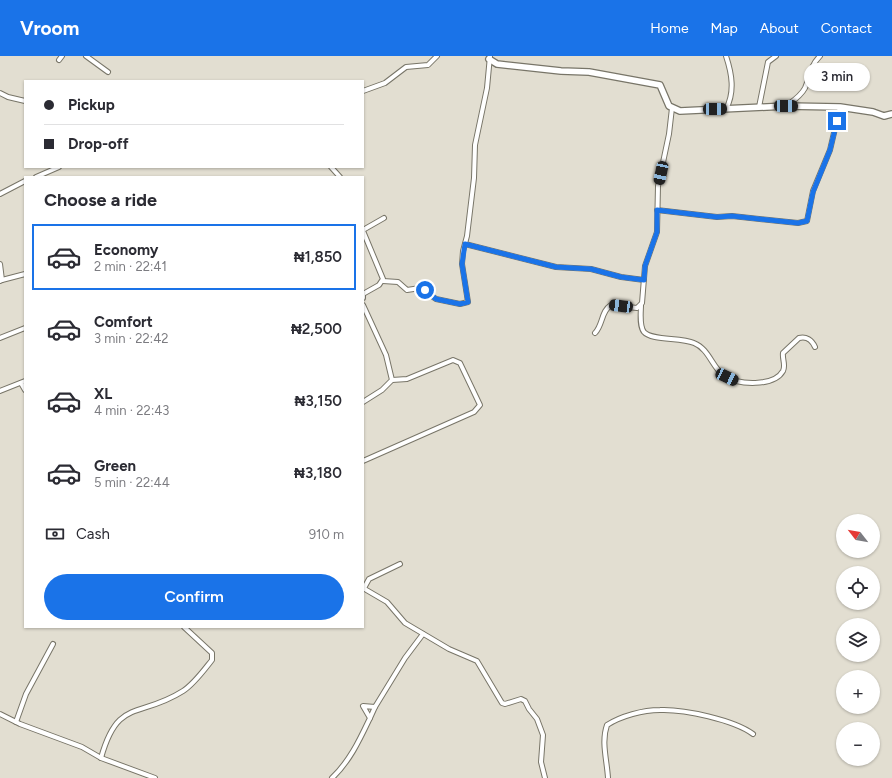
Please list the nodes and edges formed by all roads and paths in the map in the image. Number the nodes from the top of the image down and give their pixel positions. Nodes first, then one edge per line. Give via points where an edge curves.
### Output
1 (62, 56) edge
2 (86, 56) edge
3 (437, 56) edge
4 (726, 56) edge
5 (776, 56) edge
6 (820, 56) edge
7 (489, 58) edge
8 (59, 60) dead end
9 (108, 72) dead end
10 (364, 91) edge
11 (0, 93) edge
12 (24, 101) edge
13 (786, 106) junction
14 (759, 107) junction
15 (672, 108) junction
16 (840, 108) junction
17 (726, 109) junction
18 (892, 114) edge
19 (57, 168) edge
20 (332, 168) edge
21 (38, 176) edge
22 (339, 176) edge
23 (24, 182) edge
24 (0, 194) edge
25 (657, 210) junction
26 (384, 218) dead end
27 (364, 230) edge
28 (364, 233) edge
29 (465, 244) junction
30 (0, 264) edge
31 (24, 274) edge
32 (644, 280) junction
33 (1, 281) edge
34 (383, 282) junction
35 (364, 293) edge
36 (641, 305) junction
37 (364, 307) edge
38 (24, 328) edge
39 (595, 333) dead end
40 (0, 338) edge
41 (815, 347) dead end
42 (392, 380) junction
43 (23, 382) edge
44 (0, 391) edge
45 (364, 401) edge
46 (364, 461) edge
47 (400, 564) dead end
48 (364, 588) edge
49 (185, 628) edge
50 (423, 634) junction
51 (52, 644) dead end
52 (375, 707) junction
53 (0, 714) edge
54 (370, 718) junction
55 (16, 722) junction
56 (753, 734) dead end
57 (101, 758) junction
58 (155, 778) edge
59 (332, 778) edge
60 (545, 778) edge
61 (608, 778) edge

1 - 8 street
2 - 9 street
3 - 10 street via 428,65 406,67 385,83
4 - 17 street via 730,67 732,94
5 - 14 street via 768,62
6 - 13 street via 810,68 805,88
7 - 15 street via 497,64 561,72 589,72 660,85
7 - 29 street via 487,88 475,146 475,167
11 - 12 street
13 - 14 street
13 - 16 street
14 - 17 street
15 - 17 street via 680,111
15 - 25 street via 658,186
16 - 18 street via 874,112 884,116
16 - 25 street via 830,150 813,192 807,221 798,223
19 - 21 street
20 - 22 street
23 - 24 street
25 - 32 street via 657,232 645,266
26 - 27 street
28 - 34 street
29 - 32 street via 556,267 591,269
29 - 34 street via 462,264 469,300 465,304 434,298 420,288 407,290 398,282
30 - 33 street
31 - 33 street
32 - 36 street
34 - 35 street
36 - 39 street via 637,308 612,305 608,307
36 - 41 street via 641,327 644,332 654,337 695,343 704,350 722,374 738,382 763,383 779,375 784,368 783,353 799,338 806,338 813,342
37 - 42 street via 386,355
38 - 40 street
42 - 45 street
42 - 46 street via 407,379 453,360 460,363 480,405 474,412
43 - 44 street
47 - 48 street via 369,579
48 - 50 street via 387,602 405,623
49 - 57 street via 212,653 212,660 184,691 120,718 106,740
50 - 52 street
50 - 60 street via 477,661 502,703 521,699 524,701 537,719 543,735 541,762
51 - 55 street via 26,694
52 - 54 street
52 - 54 street via 363,706
53 - 55 street
54 - 59 street via 358,744
55 - 57 street via 82,747
56 - 61 street via 721,719 668,710 650,711 618,719 606,725
57 - 58 street

